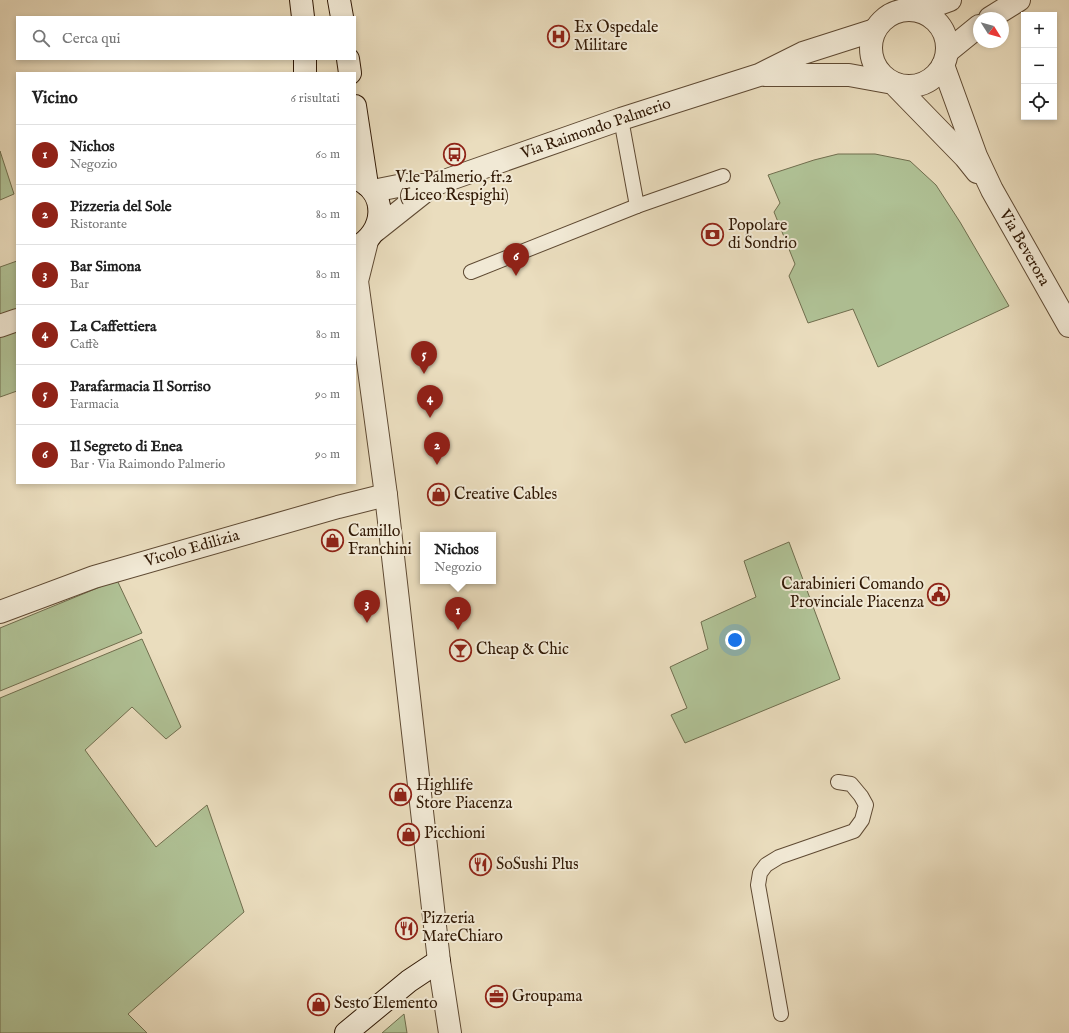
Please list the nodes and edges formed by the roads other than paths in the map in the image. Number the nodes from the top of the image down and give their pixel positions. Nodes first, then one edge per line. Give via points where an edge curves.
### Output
1 (300, 0) edge
2 (339, 0) edge
3 (950, 0) edge
4 (1019, 0) edge
5 (920, 11) junction
6 (1000, 12) edge
7 (302, 16) edge
8 (342, 16) edge
9 (875, 30) junction
10 (973, 32) edge
11 (945, 58) junction
12 (305, 60) edge
13 (348, 60) edge
14 (306, 72) edge
15 (350, 72) edge
16 (759, 75) junction
17 (893, 83) junction
18 (356, 114) edge
19 (621, 119) junction
20 (723, 176) dead end
21 (365, 185) edge
22 (433, 185) junction
23 (992, 190) junction
24 (638, 206) junction
25 (366, 240) edge
26 (471, 272) dead end
27 (356, 280) edge
28 (16, 320) edge
29 (0, 326) edge
30 (1069, 326) edge
31 (386, 495) junction
32 (0, 612) edge
33 (838, 782) dead end
34 (439, 961) junction
35 (781, 1014) dead end
36 (346, 1033) edge
37 (450, 1033) edge

1 - 7 street
2 - 8 street
3 - 5 street
4 - 6 street
5 - 9 street via 894,13 883,20
5 - 11 street via 932,17 941,27 946,39
9 - 16 street, Via Raimondo Palmerio via 803,53
9 - 17 street via 871,55 882,76
10 - 11 street
11 - 17 street via 936,74 927,81 904,86
11 - 23 street via 976,156
12 - 14 street
13 - 15 street
16 - 17 street, Via Raimondo Palmerio via 849,75
16 - 19 street, Via Raimondo Palmerio
17 - 23 street via 965,157
18 - 21 street
19 - 22 street, Via Raimondo Palmerio
19 - 24 lane
20 - 24 lane
21 - 22 street, Via Raimondo Palmerio
21 - 25 street via 375,195 379,207 379,220
22 - 25 street, Via Raimondo Palmerio
23 - 30 street, Via Beverora
24 - 26 lane
25 - 27 street
27 - 31 street
28 - 29 street
31 - 32 street, Vicolo Edilizia via 94,578
31 - 34 street
33 - 35 lane via 851,784 866,805 862,820 854,830 779,857 766,865 760,873 758,885
34 - 36 street via 409,981
34 - 37 street

